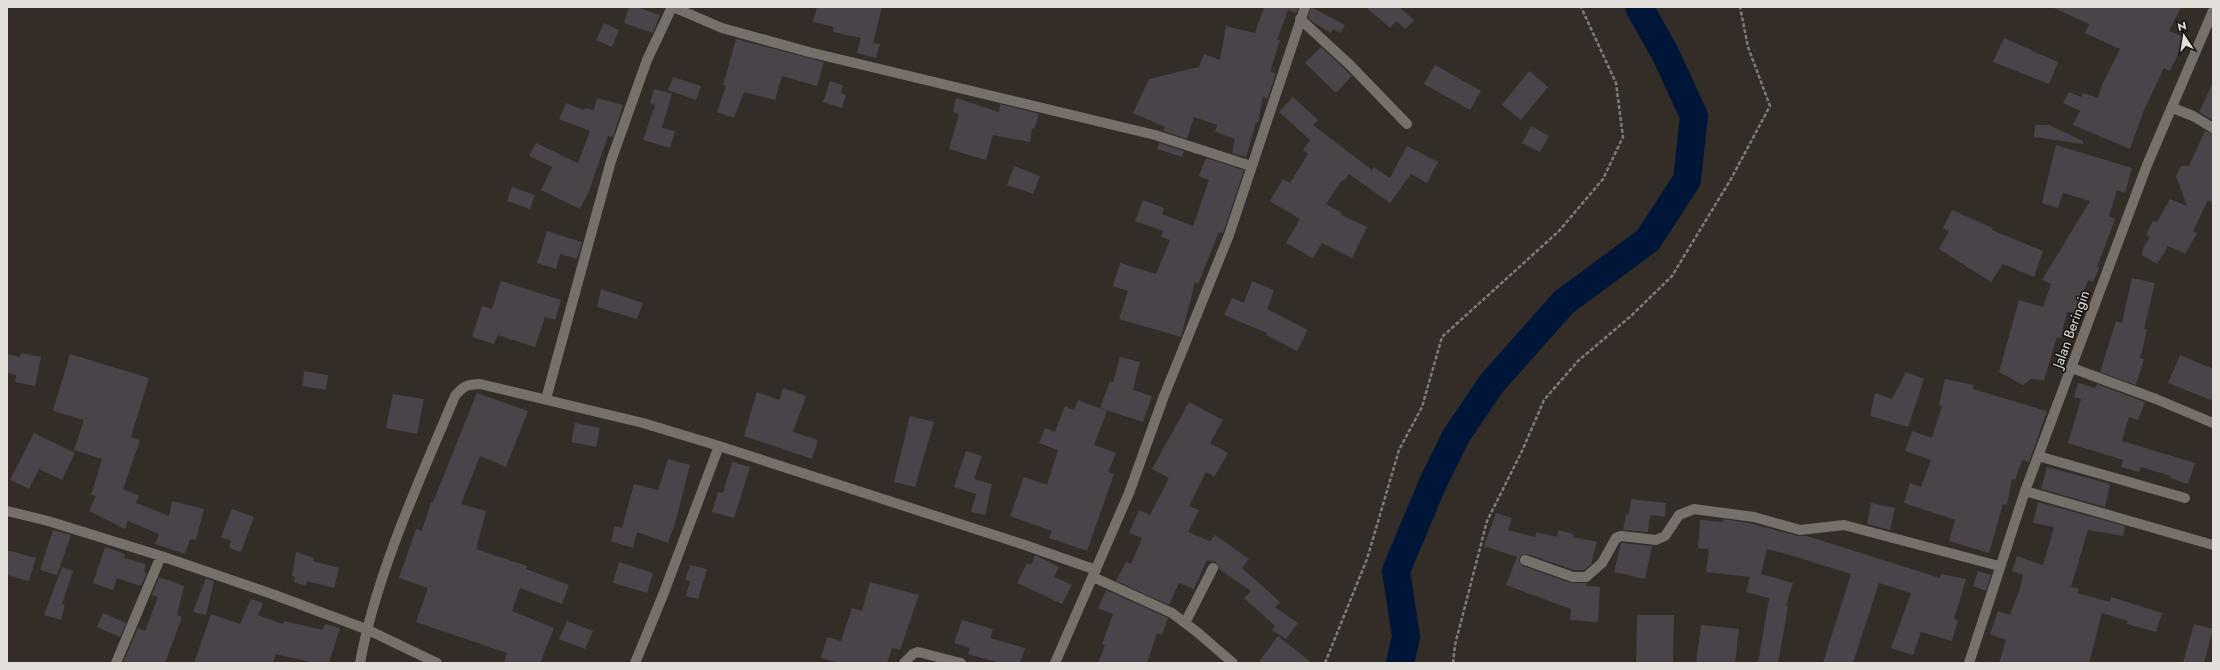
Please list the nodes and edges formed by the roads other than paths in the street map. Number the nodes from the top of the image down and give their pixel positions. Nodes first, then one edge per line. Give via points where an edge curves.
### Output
1 (672, 7) edge
2 (1305, 7) edge
3 (2213, 11) edge
4 (1300, 19) junction
5 (2211, 22) edge
6 (2173, 108) junction
7 (1407, 124) dead end
8 (2213, 128) edge
9 (1251, 166) junction
10 (2072, 368) junction
11 (546, 399) junction
12 (2213, 423) edge
13 (719, 446) junction
14 (2038, 456) junction
15 (2025, 491) junction
16 (2185, 498) dead end
17 (7, 511) edge
18 (2213, 545) edge
19 (161, 556) junction
20 (1525, 560) dead end
21 (1999, 566) junction
22 (1213, 568) dead end
23 (1095, 574) junction
24 (1184, 623) junction
25 (366, 629) junction
26 (116, 663) edge
27 (360, 663) edge
28 (437, 663) edge
29 (635, 663) edge
30 (904, 663) edge
31 (961, 663) edge
32 (1055, 663) edge
33 (1233, 663) edge
34 (1969, 663) edge

1 - 9 street via 722,28 809,52 1155,135
1 - 11 street via 647,60 610,161
2 - 4 street
3 - 5 street, Jalan Beringin
4 - 7 street via 1350,65
4 - 9 street
5 - 6 street, Jalan Beringin
6 - 8 street
6 - 10 street, Jalan Beringin via 2147,165
9 - 23 street via 1229,235
10 - 12 street
10 - 14 street, Jalan Beringin
11 - 13 street via 643,423
11 - 25 street via 480,384 462,387 455,396 426,466
13 - 23 street via 1015,541
13 - 29 street
14 - 15 street, Jalan Beringin
14 - 16 street
15 - 18 street
15 - 21 street, Jalan Beringin
17 - 19 street
19 - 25 street
19 - 26 street
20 - 21 street via 1573,577 1586,577 1602,563 1616,538 1621,536 1656,540 1665,536 1679,515 1694,509 1754,518 1800,530 1844,525
21 - 34 street, Jalan Beringin
22 - 24 street
23 - 24 street via 1172,613
23 - 32 street
24 - 33 street
25 - 27 street
25 - 28 street
30 - 31 street via 918,652

